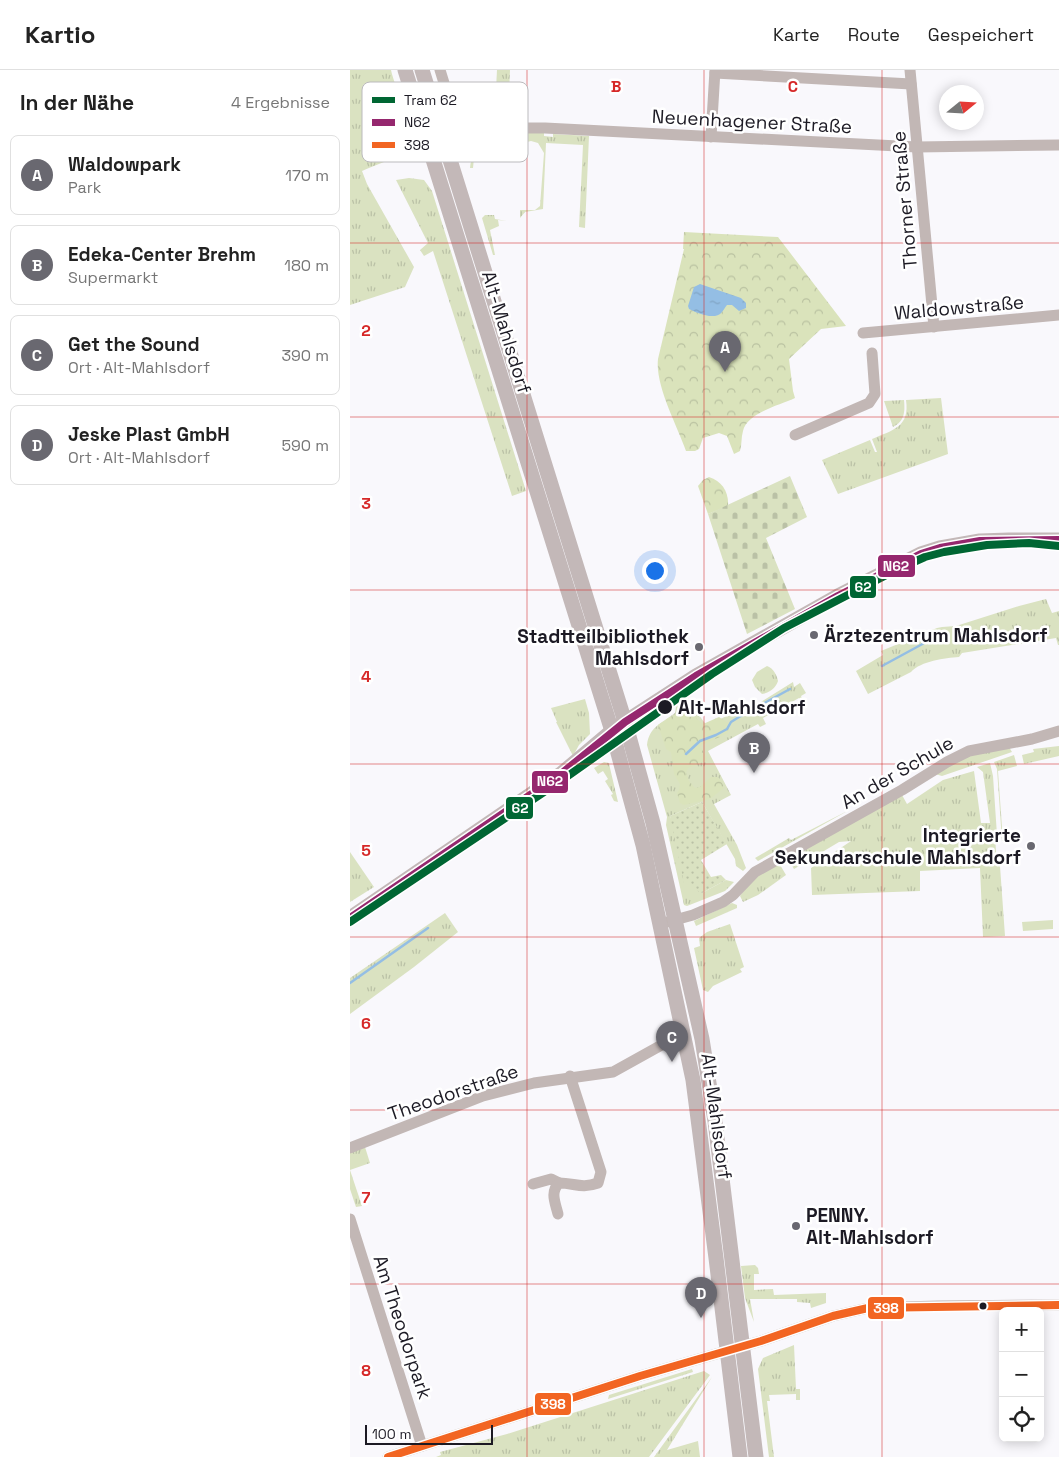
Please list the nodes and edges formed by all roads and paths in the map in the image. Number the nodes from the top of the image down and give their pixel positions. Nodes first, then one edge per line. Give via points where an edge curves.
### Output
1 (405, 70) edge
2 (422, 70) edge
3 (440, 70) edge
4 (910, 70) edge
5 (715, 72) edge
6 (409, 82) edge
7 (426, 82) edge
8 (444, 82) edge
9 (911, 84) junction
10 (528, 128) edge
11 (711, 137) junction
12 (1059, 145) edge
13 (917, 147) junction
14 (434, 162) edge
15 (450, 162) edge
16 (1059, 315) edge
17 (934, 327) junction
18 (863, 333) dead end
19 (872, 353) dead end
20 (795, 435) dead end
21 (1059, 540) edge
22 (625, 722) junction
23 (612, 731) junction
24 (1059, 731) edge
25 (350, 918) edge
26 (667, 922) junction
27 (684, 1035) junction
28 (570, 1076) junction
29 (350, 1148) edge
30 (559, 1183) junction
31 (533, 1184) dead end
32 (558, 1214) dead end
33 (350, 1219) edge
34 (1059, 1305) edge
35 (742, 1346) junction
36 (727, 1350) junction
37 (422, 1446) junction
38 (388, 1457) edge
39 (740, 1457) edge
40 (756, 1457) edge

1 - 6 main road, Alt-Mahlsdorf
2 - 7 main road, Alt-Mahlsdorf
3 - 8 street
4 - 9 street, Thorner Straße
5 - 9 street
5 - 11 street
9 - 13 street, Thorner Straße
10 - 11 street, Neuenhagener Straße
11 - 13 street, Neuenhagener Straße
12 - 13 street, Neuenhagener Straße
13 - 17 street, Thorner Straße
14 - 23 main road, Alt-Mahlsdorf
15 - 22 main road, Alt-Mahlsdorf
16 - 17 street, Waldowstraße
17 - 18 street, Waldowstraße
19 - 20 street via 875,394 869,403
21 - 22 main road via 980,541 922,554 758,639
22 - 23 main road
22 - 26 main road, Alt-Mahlsdorf via 653,823
23 - 25 main road via 561,774
23 - 26 main road, Alt-Mahlsdorf
24 - 26 street, An der Schule via 969,751 755,872 723,902
26 - 27 main road, Alt-Mahlsdorf
26 - 35 main road, Alt-Mahlsdorf via 703,1048
27 - 28 street, Theodorstraße via 613,1072
27 - 36 main road, Alt-Mahlsdorf via 693,1080
28 - 29 street, Theodorstraße via 483,1096
28 - 30 street via 601,1172 598,1183 590,1186
30 - 31 street via 551,1179
30 - 32 street via 554,1188
33 - 37 street, Am Theodorpark
34 - 35 street via 868,1308
35 - 36 street
35 - 40 main road, Alt-Mahlsdorf
36 - 37 street
36 - 39 main road, Alt-Mahlsdorf
37 - 38 street

